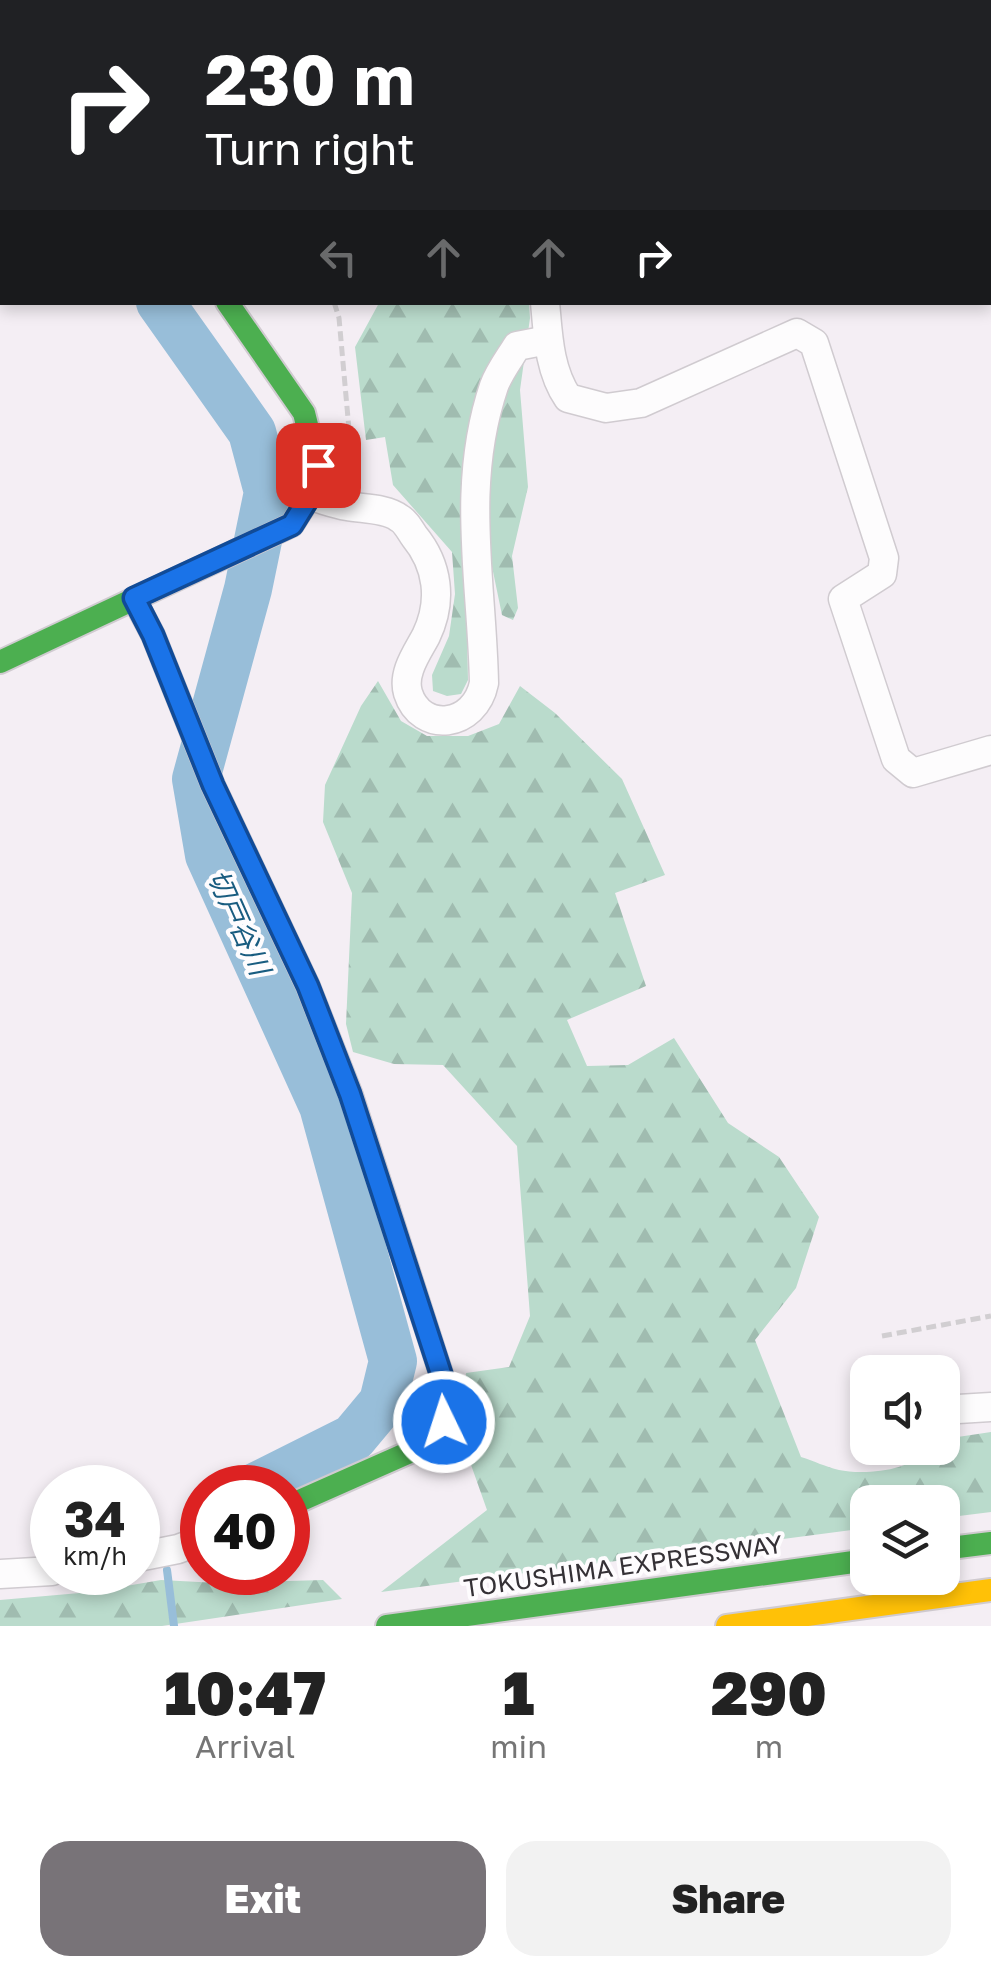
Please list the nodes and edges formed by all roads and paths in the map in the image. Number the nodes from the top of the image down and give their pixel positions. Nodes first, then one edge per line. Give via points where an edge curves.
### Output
1 (229, 305) edge
2 (335, 305) edge
3 (544, 305) edge
4 (548, 340) junction
5 (310, 496) junction
6 (346, 506) junction
7 (134, 598) junction
8 (0, 662) edge
9 (991, 750) edge
10 (991, 1316) edge
11 (882, 1336) dead end
12 (991, 1407) edge
13 (960, 1409) edge
14 (310, 1496) edge
15 (991, 1542) edge
16 (960, 1546) edge
17 (850, 1562) edge
18 (30, 1572) edge
19 (0, 1574) edge
20 (991, 1590) edge
21 (387, 1626) edge
22 (726, 1626) edge

1 - 5 main road via 304,413 318,465
2 - 6 path via 353,474
3 - 4 street
4 - 6 street via 516,346 495,384 479,451 473,518 484,684 467,714 434,718 408,693 409,669 436,602 426,551 398,516
4 - 9 street via 568,398 606,408 642,403 797,333 814,343 884,558 882,574 842,599 896,759 912,773
5 - 6 street
5 - 7 main road via 292,525
7 - 8 main road
7 - 14 main road via 308,986 446,1389 444,1422 428,1444
10 - 11 path
12 - 13 street
15 - 16 main road
17 - 21 main road, TOKUSHIMA EXPRESSWAY
18 - 19 street
20 - 22 main road

